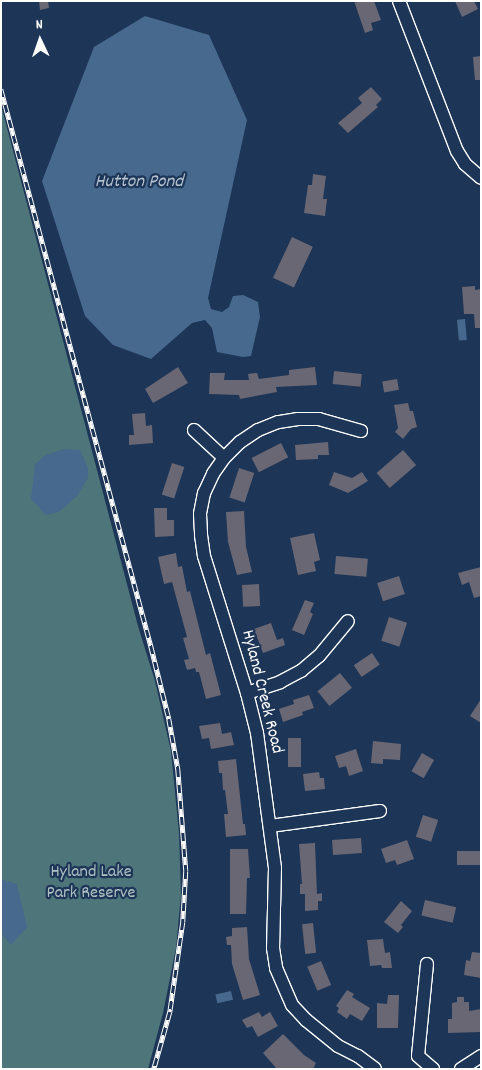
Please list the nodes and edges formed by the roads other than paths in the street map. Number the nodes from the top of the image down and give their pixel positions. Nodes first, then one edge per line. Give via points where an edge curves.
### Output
1 (399, 1) edge
2 (481, 178) edge
3 (194, 430) dead end
4 (361, 431) dead end
5 (224, 458) junction
6 (348, 621) dead end
7 (247, 693) junction
8 (380, 811) dead end
9 (270, 826) junction
10 (427, 964) dead end
11 (480, 1058) edge
12 (375, 1069) edge
13 (433, 1069) edge
14 (461, 1069) edge

1 - 2 street via 456,151
3 - 5 street
4 - 5 street, Hyland Creek Road via 319,419 278,422 258,430
5 - 7 street, Hyland Creek Road via 204,493 201,535 204,556
6 - 7 street via 319,656 301,671
7 - 9 street, Hyland Creek Road via 257,733
8 - 9 street
9 - 12 street, Hyland Creek Road via 276,898 273,948 283,987 306,1020 338,1046
10 - 13 street via 418,1056
11 - 14 street

